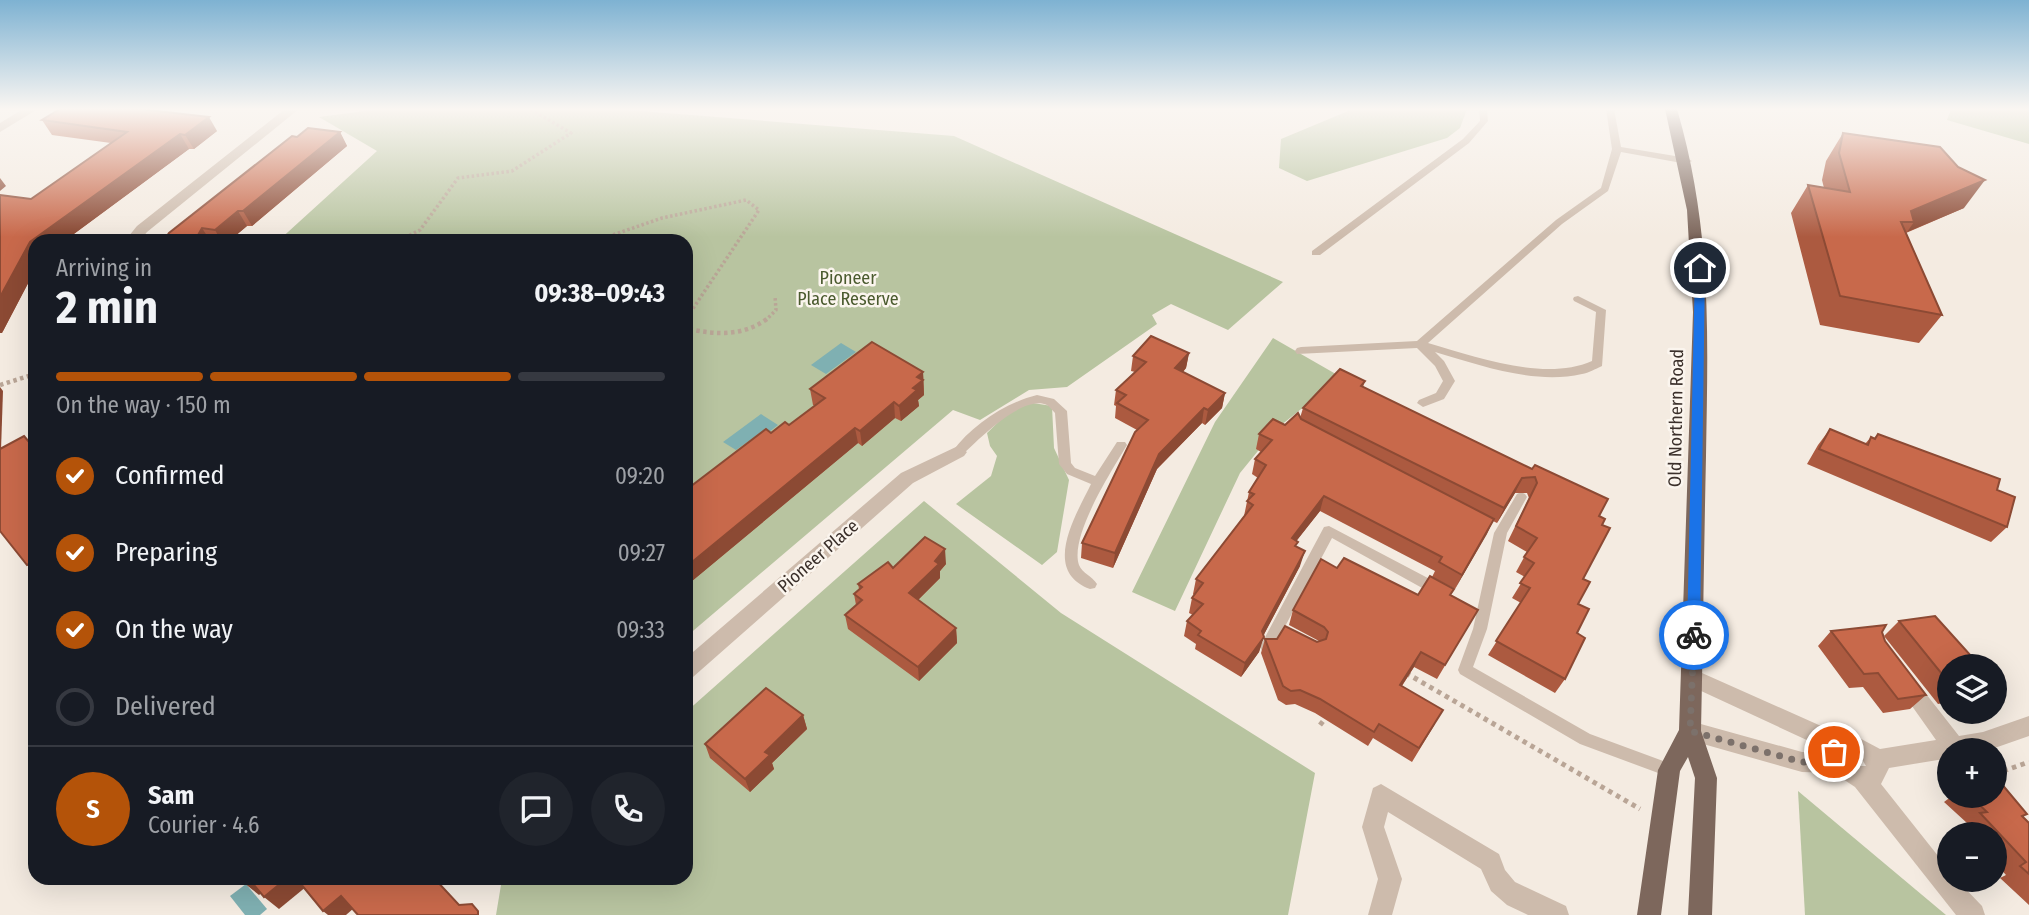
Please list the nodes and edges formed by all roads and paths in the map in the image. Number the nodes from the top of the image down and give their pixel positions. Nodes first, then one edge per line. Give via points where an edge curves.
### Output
1 (239, 152) edge
2 (541, 152) edge
3 (1451, 152) edge
4 (1616, 152) edge
5 (1633, 152) edge
6 (1684, 152) edge
7 (1687, 161) junction
8 (420, 230) junction
9 (138, 234) edge
10 (412, 234) edge
11 (416, 234) edge
12 (615, 234) edge
13 (1316, 253) dead end
14 (775, 296) dead end
15 (1578, 299) dead end
16 (693, 308) edge
17 (693, 331) edge
18 (1420, 344) junction
19 (1301, 351) dead end
20 (28, 376) edge
21 (0, 385) edge
22 (1423, 403) dead end
23 (1121, 445) dead end
24 (958, 452) joint
25 (1098, 482) junction
26 (1521, 497) edge
27 (1090, 584) dead end
28 (1451, 597) edge
29 (1267, 647) edge
30 (693, 665) edge
31 (1398, 669) edge
32 (1896, 670) edge
33 (1693, 678) junction
34 (1336, 705) edge
35 (1320, 725) dead end
36 (2029, 726) edge
37 (1690, 731) junction
38 (1948, 738) edge
39 (1994, 738) edge
40 (1937, 751) edge
41 (1838, 754) junction
42 (2029, 762) edge
43 (1870, 769) junction
44 (1669, 770) junction
45 (2007, 770) edge
46 (1663, 822) junction
47 (1380, 915) edge
48 (1557, 915) edge
49 (1649, 915) edge
50 (1700, 915) edge
51 (1973, 915) edge

1 - 9 street
2 - 8 path via 512,171 458,178
3 - 13 lane
4 - 18 lane via 1605,189 1559,222
5 - 7 lane
6 - 7 main road, Old Northern Road
7 - 33 main road, Old Northern Road via 1699,246 1701,312
8 - 10 path
8 - 11 path
12 - 16 path via 662,218 746,200 759,210
14 - 17 path via 776,310 767,323 738,332
15 - 18 lane via 1601,310 1598,363 1575,374 1480,364
18 - 19 lane
18 - 22 lane via 1449,381 1440,396
20 - 21 path
23 - 25 lane
24 - 25 lane via 988,424 1026,401 1040,398 1061,411 1065,464
24 - 30 street, Pioneer Place via 907,478
25 - 27 lane via 1076,531 1071,556 1073,569
26 - 44 lane via 1495,530 1465,670 1584,738
28 - 29 lane via 1329,531 1283,632
31 - 46 path
32 - 38 street
33 - 37 main road, Old Northern Road
33 - 41 street
34 - 35 path
36 - 39 street
37 - 41 street via 1802,762
37 - 44 main road, Old Northern Road
37 - 50 main road, Old Northern Road via 1706,778
40 - 43 street
41 - 43 street via 1849,774
42 - 45 path
43 - 51 street via 1955,897
44 - 46 main road, Old Northern Road
46 - 49 main road, Old Northern Road
47 - 48 street via 1391,879 1373,827 1381,795 1491,862 1493,877 1502,890

